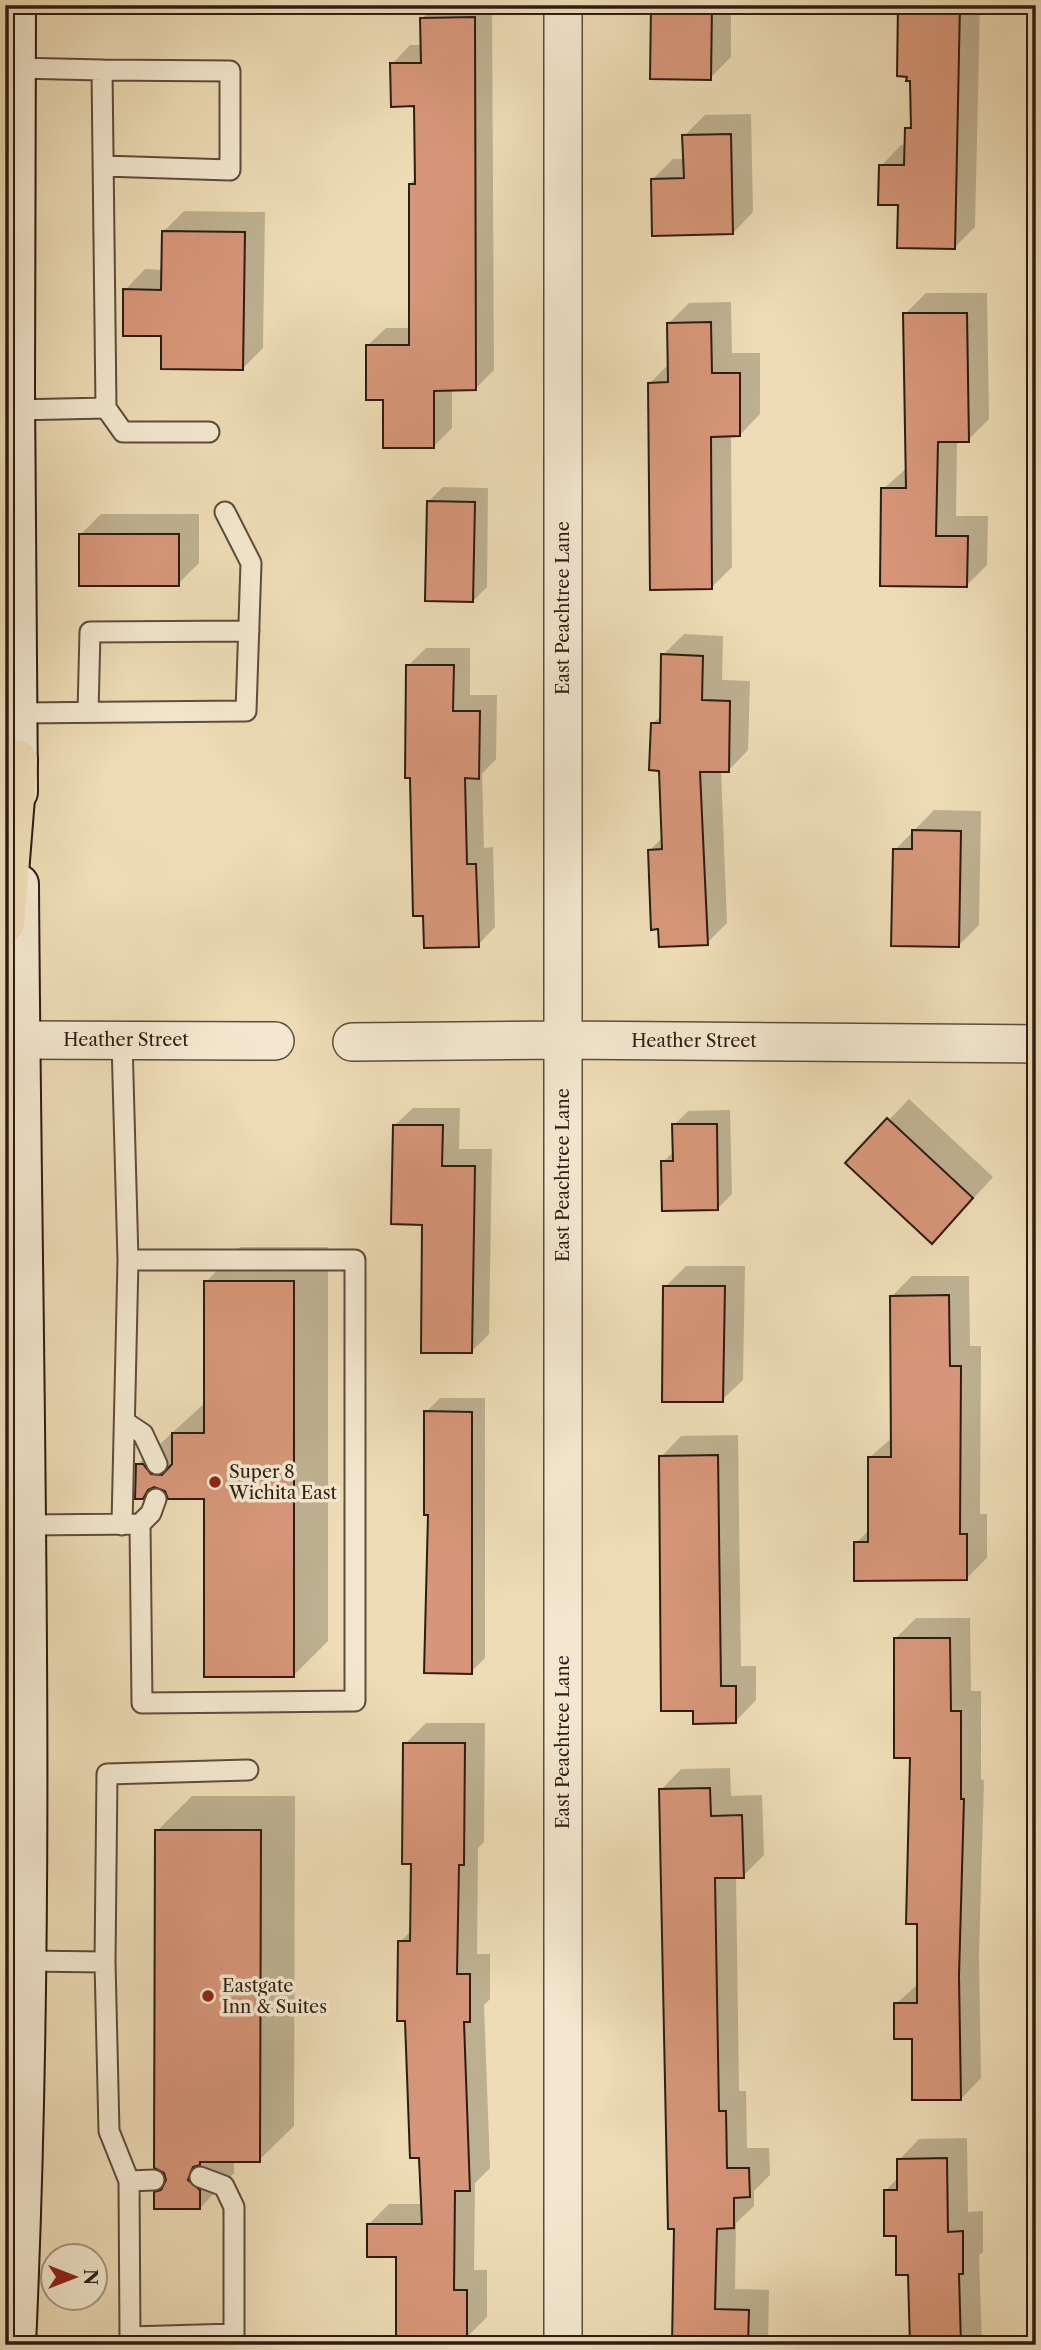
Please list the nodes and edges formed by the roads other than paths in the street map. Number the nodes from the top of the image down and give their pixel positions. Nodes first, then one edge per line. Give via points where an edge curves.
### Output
1 (16, 5) edge
2 (563, 5) edge
3 (16, 68) junction
4 (102, 70) junction
5 (103, 166) junction
6 (106, 408) junction
7 (15, 410) junction
8 (209, 432) dead end
9 (225, 512) dead end
10 (249, 631) junction
11 (88, 712) junction
12 (19, 713) junction
13 (18, 760) junction
14 (5, 923) edge
15 (20, 1040) junction
16 (563, 1040) junction
17 (122, 1041) junction
18 (275, 1041) dead end
19 (352, 1042) dead end
20 (1036, 1044) edge
21 (128, 1260) junction
22 (125, 1422) junction
23 (157, 1464) dead end
24 (156, 1499) dead end
25 (131, 1524) junction
26 (27, 1525) junction
27 (248, 1770) dead end
28 (25, 1961) junction
29 (104, 1962) junction
30 (200, 2177) dead end
31 (154, 2180) dead end
32 (129, 2181) junction
33 (129, 2341) edge
34 (16, 2345) edge
35 (563, 2345) edge

1 - 3 main road
2 - 16 street, East Peachtree Lane
3 - 4 lane
3 - 7 main road
4 - 5 lane
4 - 5 lane via 230,71 230,170
5 - 6 lane
6 - 7 lane
6 - 8 lane via 123,432
7 - 12 main road
9 - 10 lane via 251,563
10 - 11 lane via 246,711
10 - 11 lane via 90,632
11 - 12 lane
12 - 13 main road
13 - 14 highway
13 - 15 main road
15 - 17 street, Heather Street
15 - 26 main road
16 - 19 street, Heather Street
16 - 20 street, Heather Street
16 - 35 street, East Peachtree Lane
17 - 18 street, Heather Street
17 - 21 lane
21 - 22 lane
21 - 25 lane via 355,1260 355,1701 142,1703
22 - 23 lane via 143,1434
22 - 25 lane
24 - 25 lane via 151,1513
25 - 26 lane
26 - 28 main road
27 - 29 lane via 107,1774
28 - 29 lane
28 - 34 main road
29 - 32 lane via 109,2131
30 - 33 lane via 224,2186 234,2207 234,2334
31 - 32 lane
32 - 33 lane

